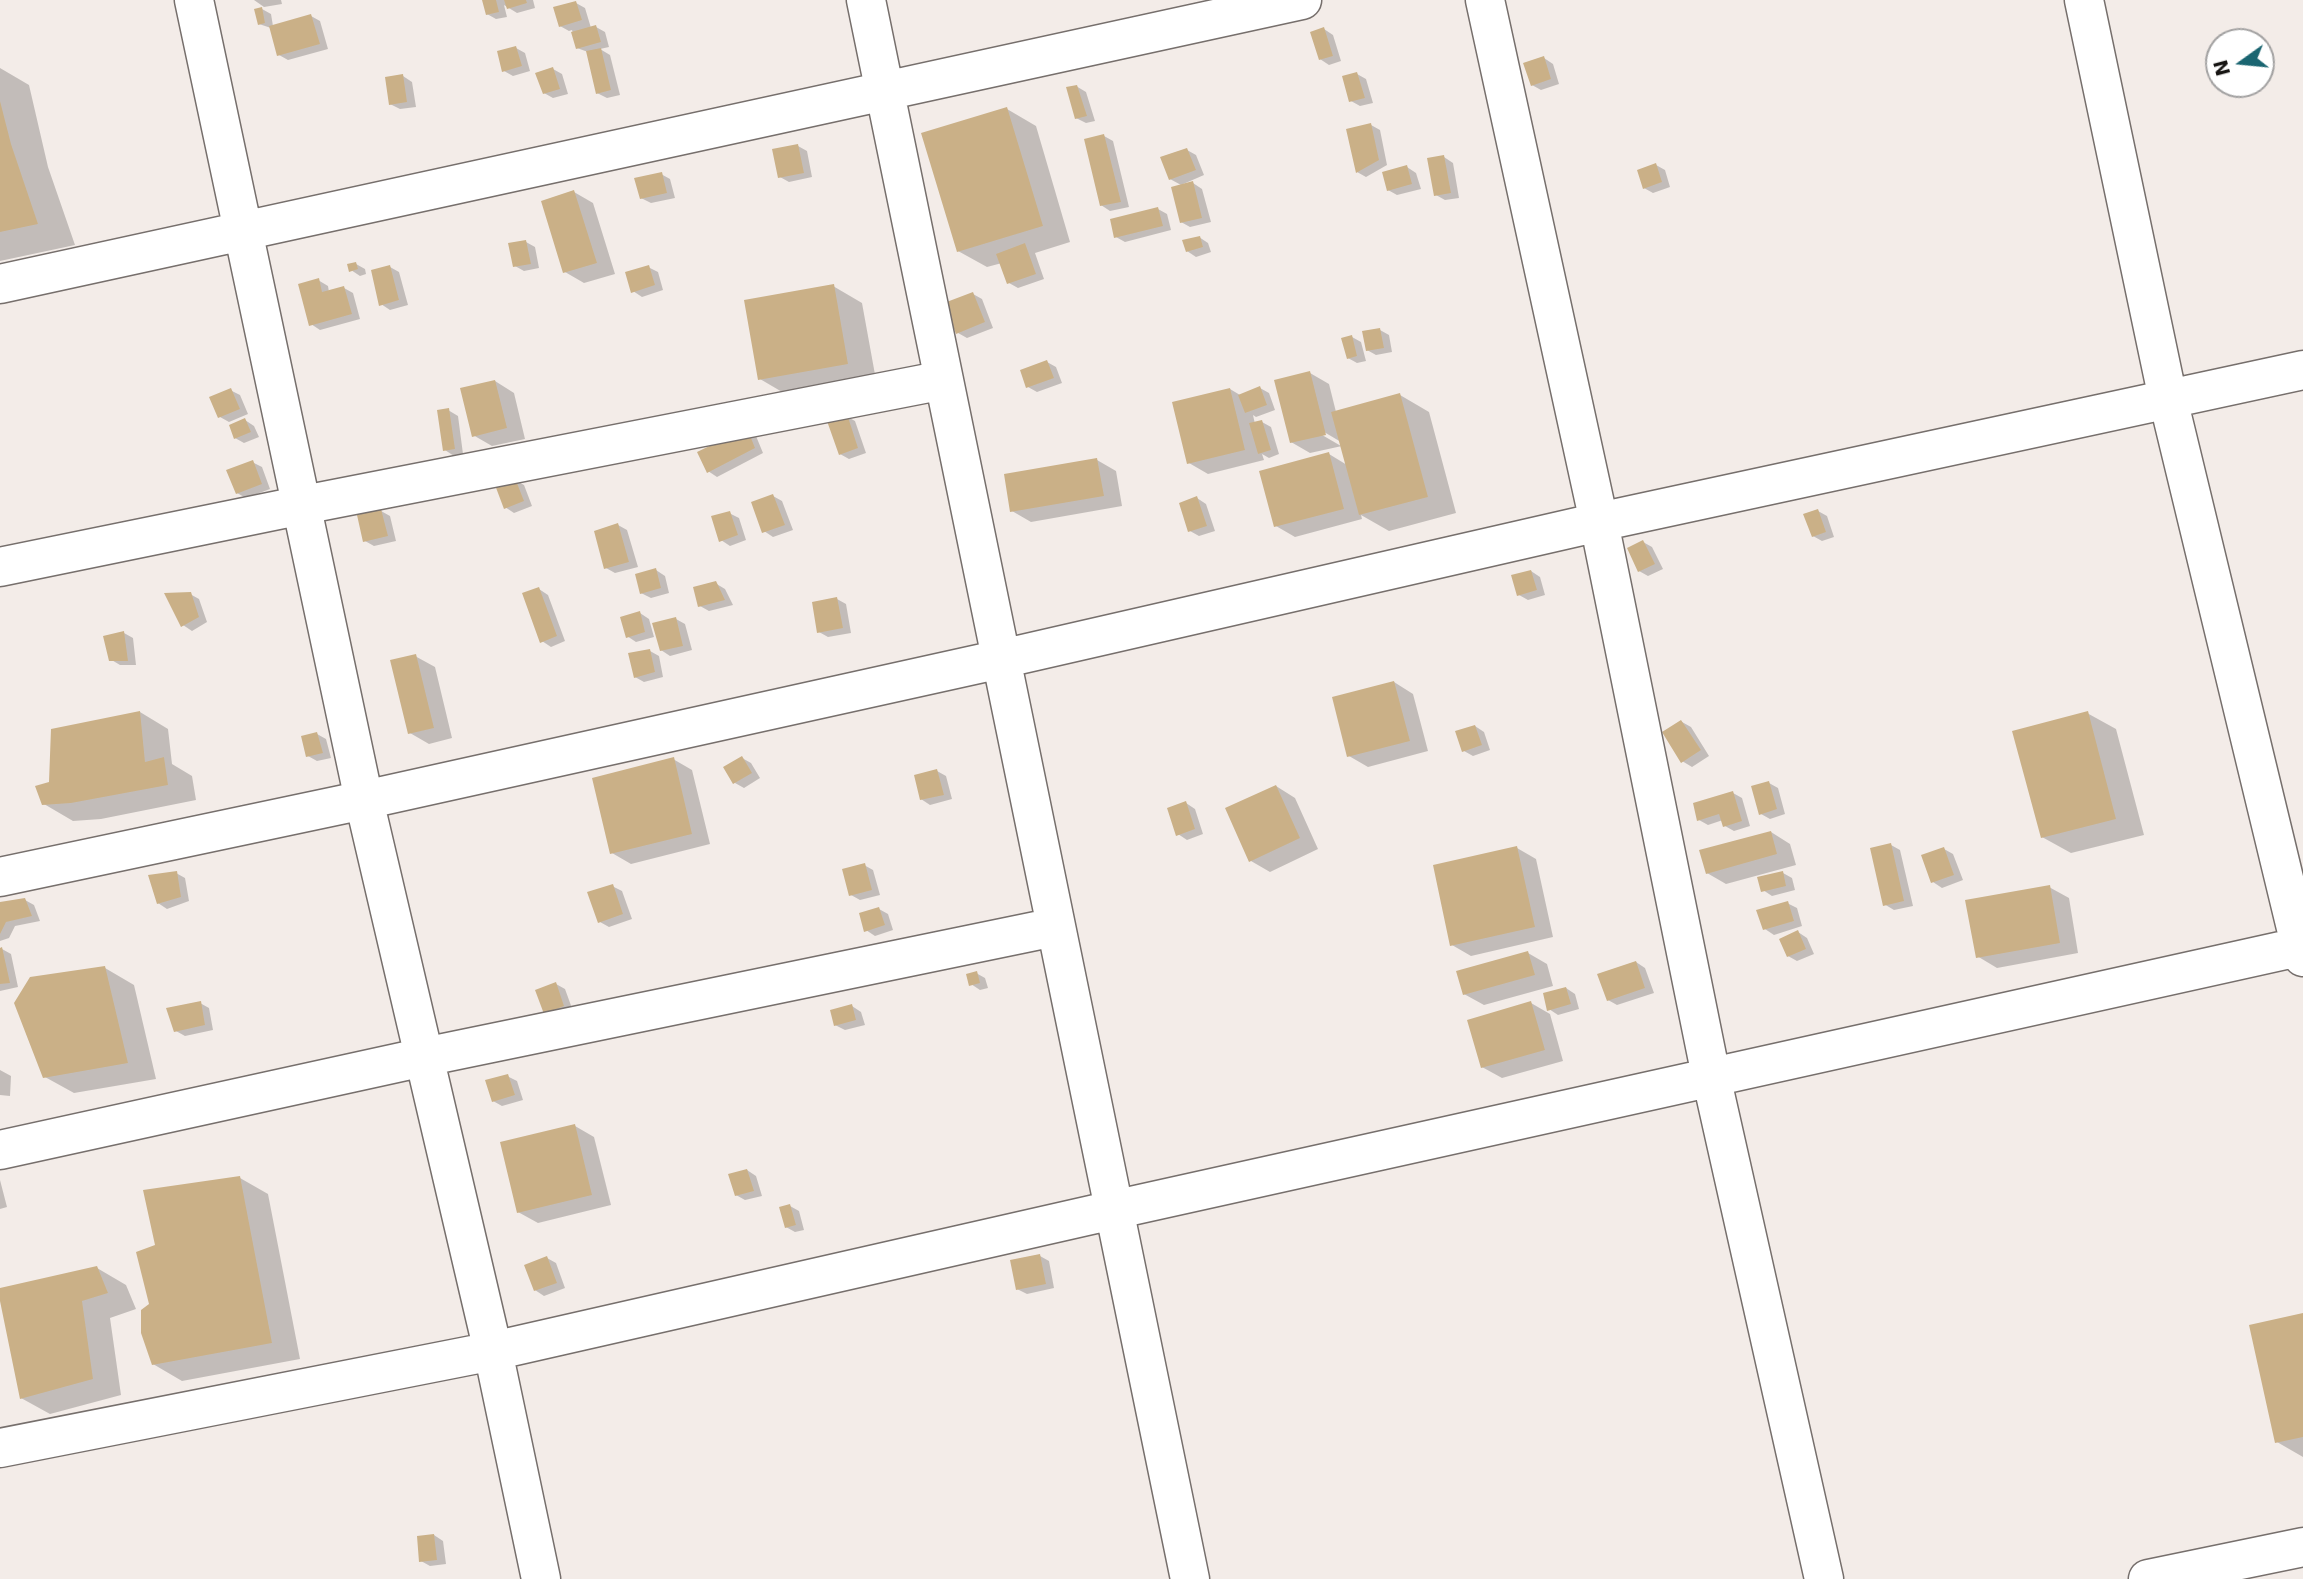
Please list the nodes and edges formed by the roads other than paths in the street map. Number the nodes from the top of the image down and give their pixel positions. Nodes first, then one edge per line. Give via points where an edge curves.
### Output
1 (194, 0) edge
2 (866, 0) edge
3 (1302, 0) edge
4 (1485, 0) edge
5 (2084, 0) edge
6 (885, 90) junction
7 (243, 230) junction
8 (0, 284) edge
9 (2303, 370) edge
10 (944, 380) junction
11 (2168, 399) junction
12 (303, 505) junction
13 (1599, 522) junction
14 (0, 568) edge
15 (1000, 659) junction
16 (364, 800) junction
17 (0, 877) edge
18 (1055, 927) junction
19 (2302, 949) edge
20 (424, 1057) junction
21 (1711, 1076) junction
22 (0, 1150) edge
23 (1113, 1210) junction
24 (493, 1351) junction
25 (0, 1448) edge
26 (2303, 1547) edge
27 (2203, 1574) edge
28 (541, 1579) edge
29 (1190, 1579) edge
30 (1824, 1579) edge
31 (2148, 1579) edge

1 - 7 street
2 - 6 street
3 - 6 street
4 - 13 street
5 - 11 street
6 - 7 street
6 - 10 street
7 - 8 street
7 - 12 street
9 - 11 street
10 - 12 street
10 - 15 street
11 - 13 street
11 - 19 street
12 - 14 street
12 - 16 street
13 - 15 street
13 - 21 street
15 - 16 street
15 - 18 street
16 - 17 street
16 - 20 street
18 - 20 street
18 - 23 street
19 - 21 street
20 - 22 street
20 - 24 street
21 - 23 street
21 - 30 street
23 - 24 street
23 - 29 street
24 - 25 street
24 - 28 street
26 - 27 street
27 - 31 street

